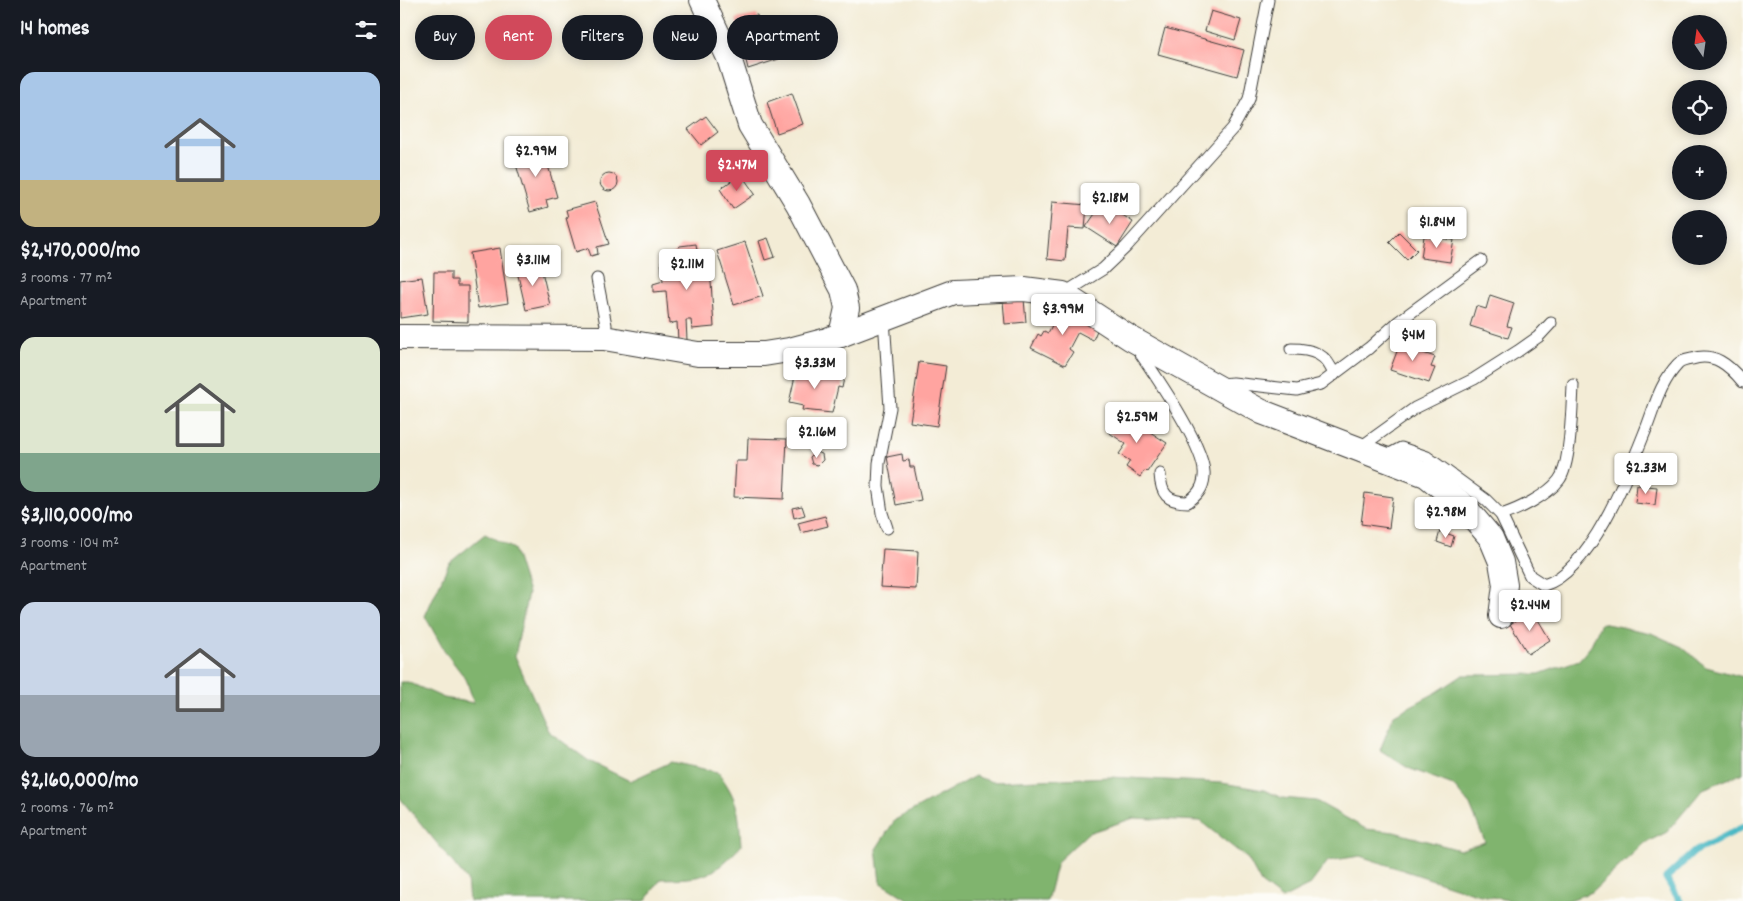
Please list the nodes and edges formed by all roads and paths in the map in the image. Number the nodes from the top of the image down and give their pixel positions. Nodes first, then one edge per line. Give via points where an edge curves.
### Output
1 (702, 0) edge
2 (1268, 0) edge
3 (1482, 261) dead end
4 (597, 278) dead end
5 (1063, 294) junction
6 (884, 318) junction
7 (1551, 323) dead end
8 (841, 335) junction
9 (400, 337) edge
10 (604, 338) junction
11 (1130, 338) junction
12 (1291, 349) dead end
13 (1334, 375) junction
14 (1743, 382) edge
15 (1212, 385) junction
16 (1573, 385) dead end
17 (1358, 449) junction
18 (1381, 459) junction
19 (1160, 474) dead end
20 (1501, 516) junction
21 (887, 528) dead end
22 (1501, 616) dead end

1 - 8 street via 729,58 750,125 798,204 843,290 847,308
2 - 5 lane via 1249,99 1233,128 1126,247 1103,269
3 - 13 lane via 1398,322
4 - 10 lane via 606,325
5 - 6 street via 1024,289 964,291
5 - 11 street
6 - 8 street
6 - 21 lane via 890,408 879,463 878,486
7 - 17 lane via 1518,352 1474,379 1415,408
8 - 10 street via 790,350 738,354 698,354
9 - 10 street
11 - 15 street
11 - 19 lane via 1203,459 1204,476 1199,494 1188,502 1177,502 1168,497 1161,488
12 - 13 lane via 1303,348 1319,354 1330,363
13 - 15 lane via 1321,384 1297,390 1233,383
14 - 20 lane via 1729,365 1704,355 1680,363 1660,389 1612,506 1578,562 1557,581 1544,584 1530,576
15 - 17 street via 1262,412
16 - 20 lane via 1570,438 1560,479 1538,497
17 - 18 street
18 - 20 lane via 1401,448 1427,457 1486,500
18 - 22 street via 1426,475 1463,506 1491,538 1501,562 1505,584

